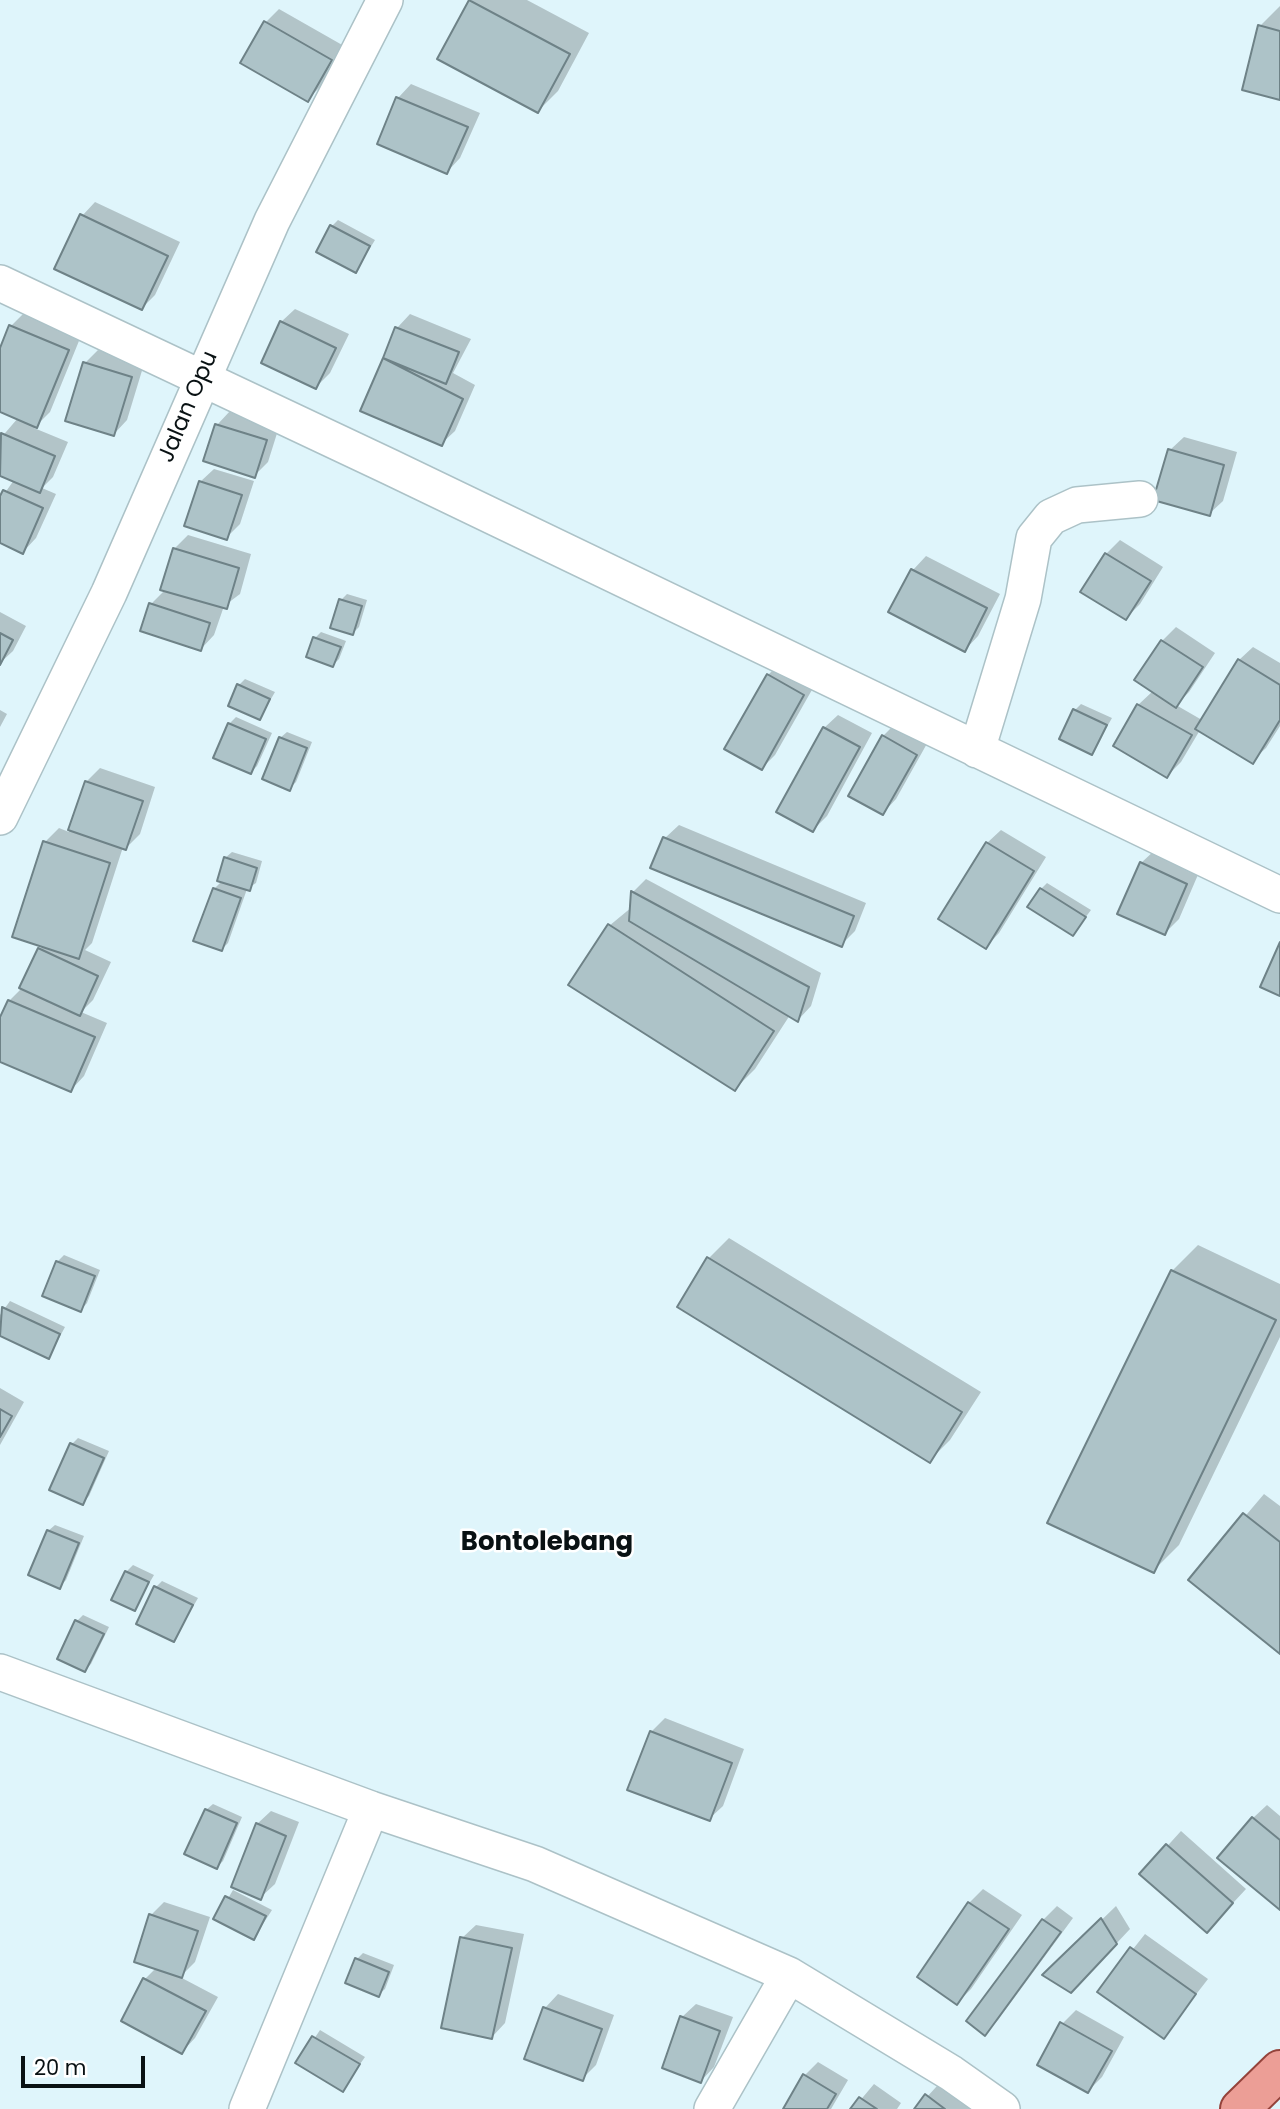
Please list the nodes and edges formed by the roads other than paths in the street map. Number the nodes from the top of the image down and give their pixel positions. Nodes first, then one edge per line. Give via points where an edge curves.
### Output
1 (384, 0) edge
2 (0, 283) edge
3 (201, 379) junction
4 (1140, 499) dead end
5 (977, 750) junction
6 (0, 817) edge
7 (1280, 895) edge
8 (0, 1672) edge
9 (371, 1809) junction
10 (789, 1975) junction
11 (1280, 2070) edge
12 (247, 2109) edge
13 (712, 2109) edge
14 (1002, 2109) edge
15 (1240, 2109) edge

1 - 3 street, Jalan Opu via 272,221
2 - 3 street
3 - 5 street
3 - 6 street, Jalan Opu via 109,593
4 - 5 street via 1077,505 1051,517 1034,538 1023,599
5 - 7 street
8 - 9 street
9 - 10 street via 535,1864
9 - 12 street
10 - 13 street
10 - 14 street
11 - 15 main road

